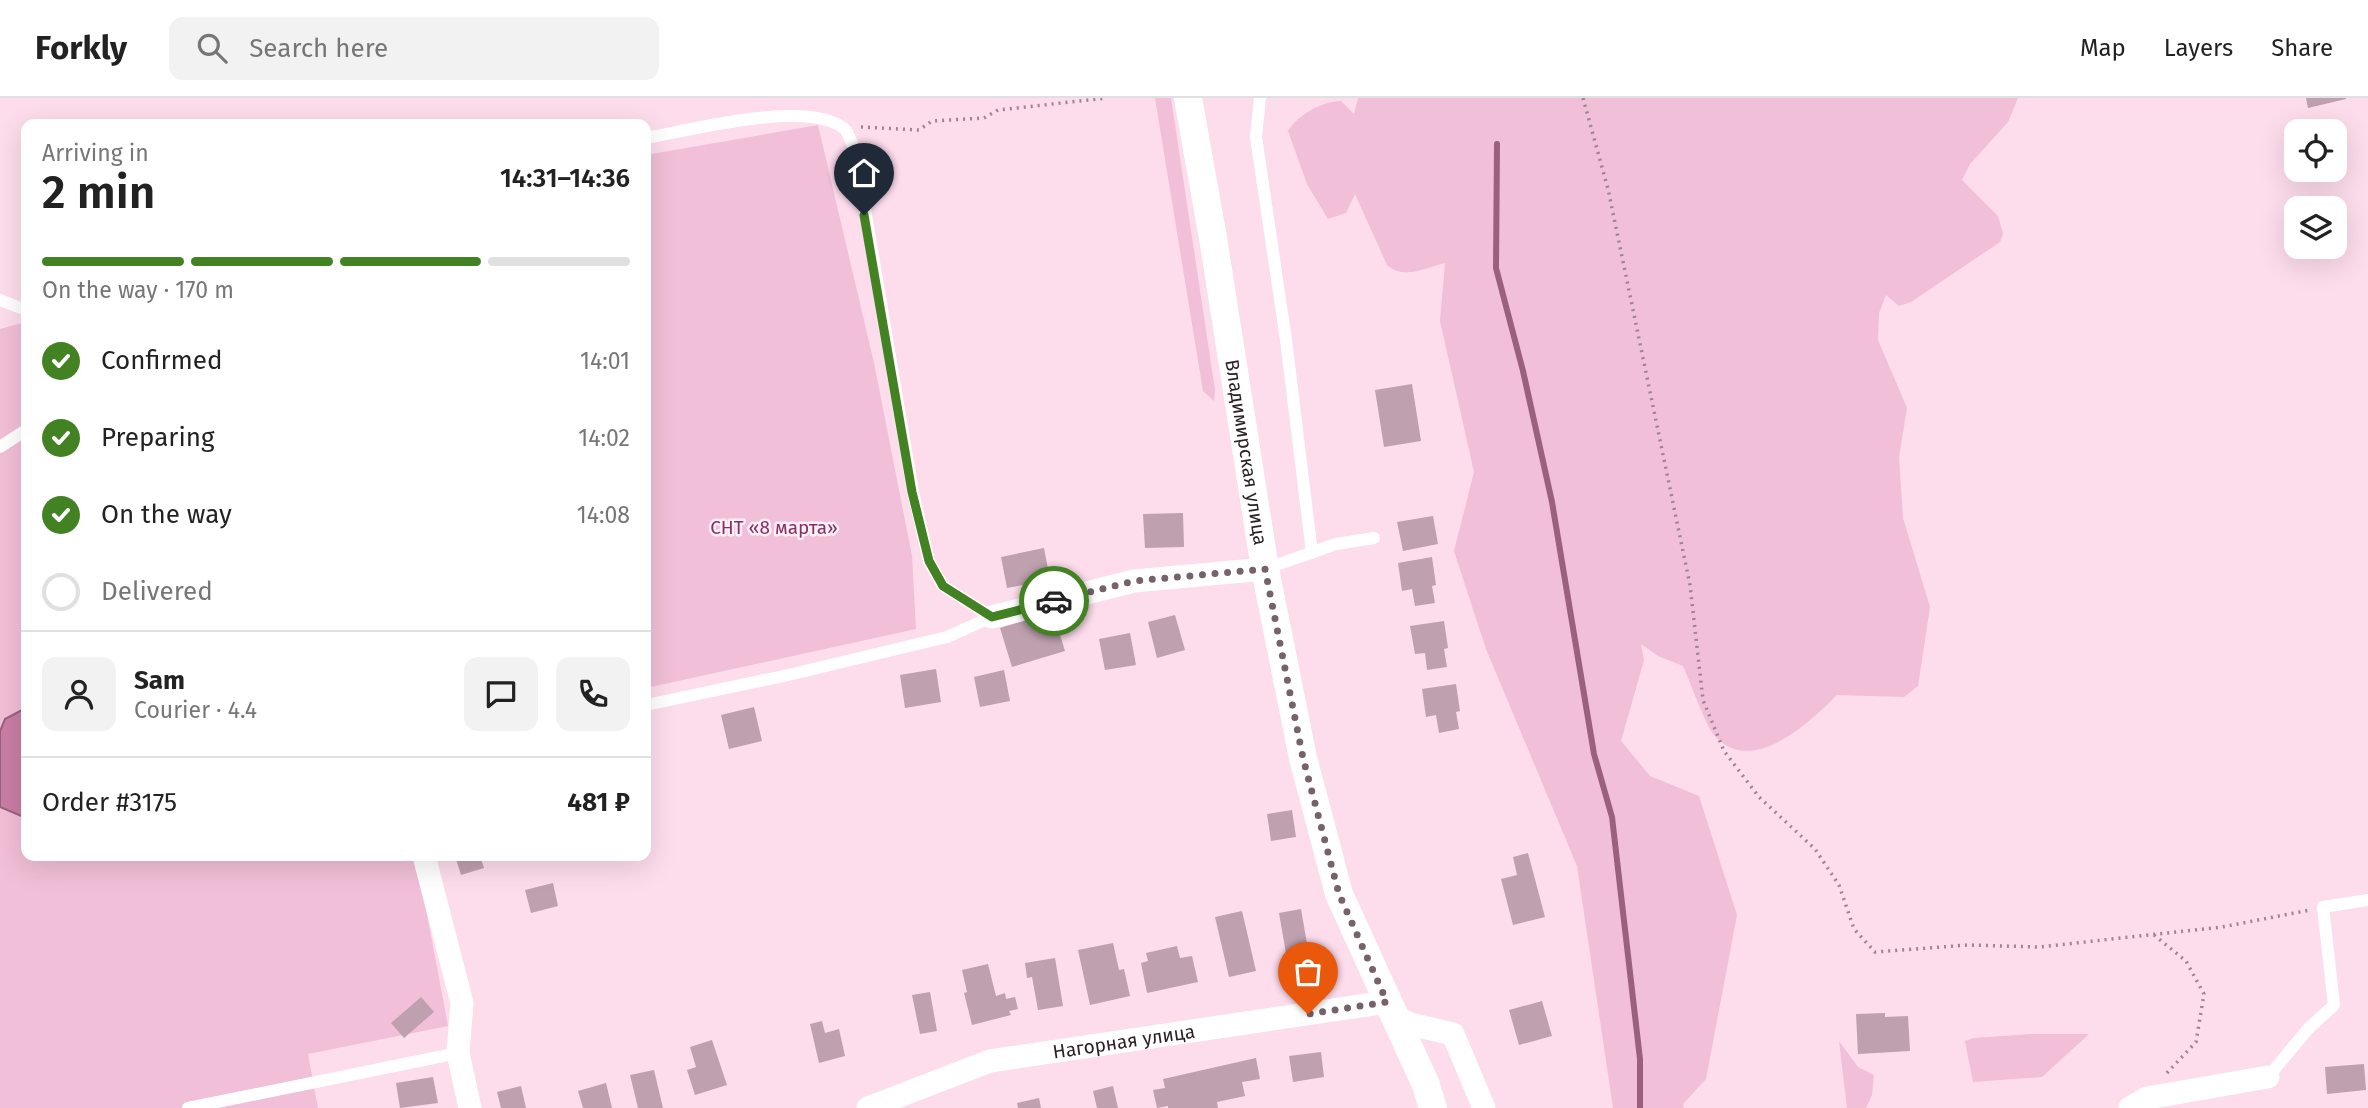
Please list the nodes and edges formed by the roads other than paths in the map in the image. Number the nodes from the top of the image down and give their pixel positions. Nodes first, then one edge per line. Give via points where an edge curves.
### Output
1 (1188, 98) edge
2 (1260, 98) edge
3 (651, 137) edge
4 (0, 300) edge
5 (21, 308) edge
6 (21, 433) edge
7 (0, 447) edge
8 (1374, 538) dead end
9 (1312, 553) junction
10 (1265, 569) junction
11 (992, 617) junction
12 (651, 704) edge
13 (425, 861) edge
14 (2368, 900) edge
15 (1391, 1009) junction
16 (458, 1053) junction
17 (2268, 1077) joint
18 (1429, 1096) edge
19 (2139, 1103) edge
20 (188, 1108) edge
21 (470, 1108) edge
22 (868, 1108) edge
23 (1484, 1108) edge

1 - 10 street, Владимирская улица
2 - 9 lane via 1255,137
3 - 11 lane via 782,114 826,119 845,128 855,150 912,492 929,561 943,586
4 - 5 lane
6 - 7 lane
8 - 9 lane
9 - 10 lane
10 - 11 street via 1134,581
10 - 15 street, Владимирская улица via 1303,758 1339,894
11 - 12 lane via 947,636
13 - 16 street via 462,1003
14 - 17 lane via 2323,907 2334,1005 2308,1028
15 - 18 street, Владимирская улица
15 - 22 street, Нагорная улица via 990,1061
15 - 23 street via 1410,1024 1453,1034
16 - 20 lane
16 - 21 street
17 - 19 street

